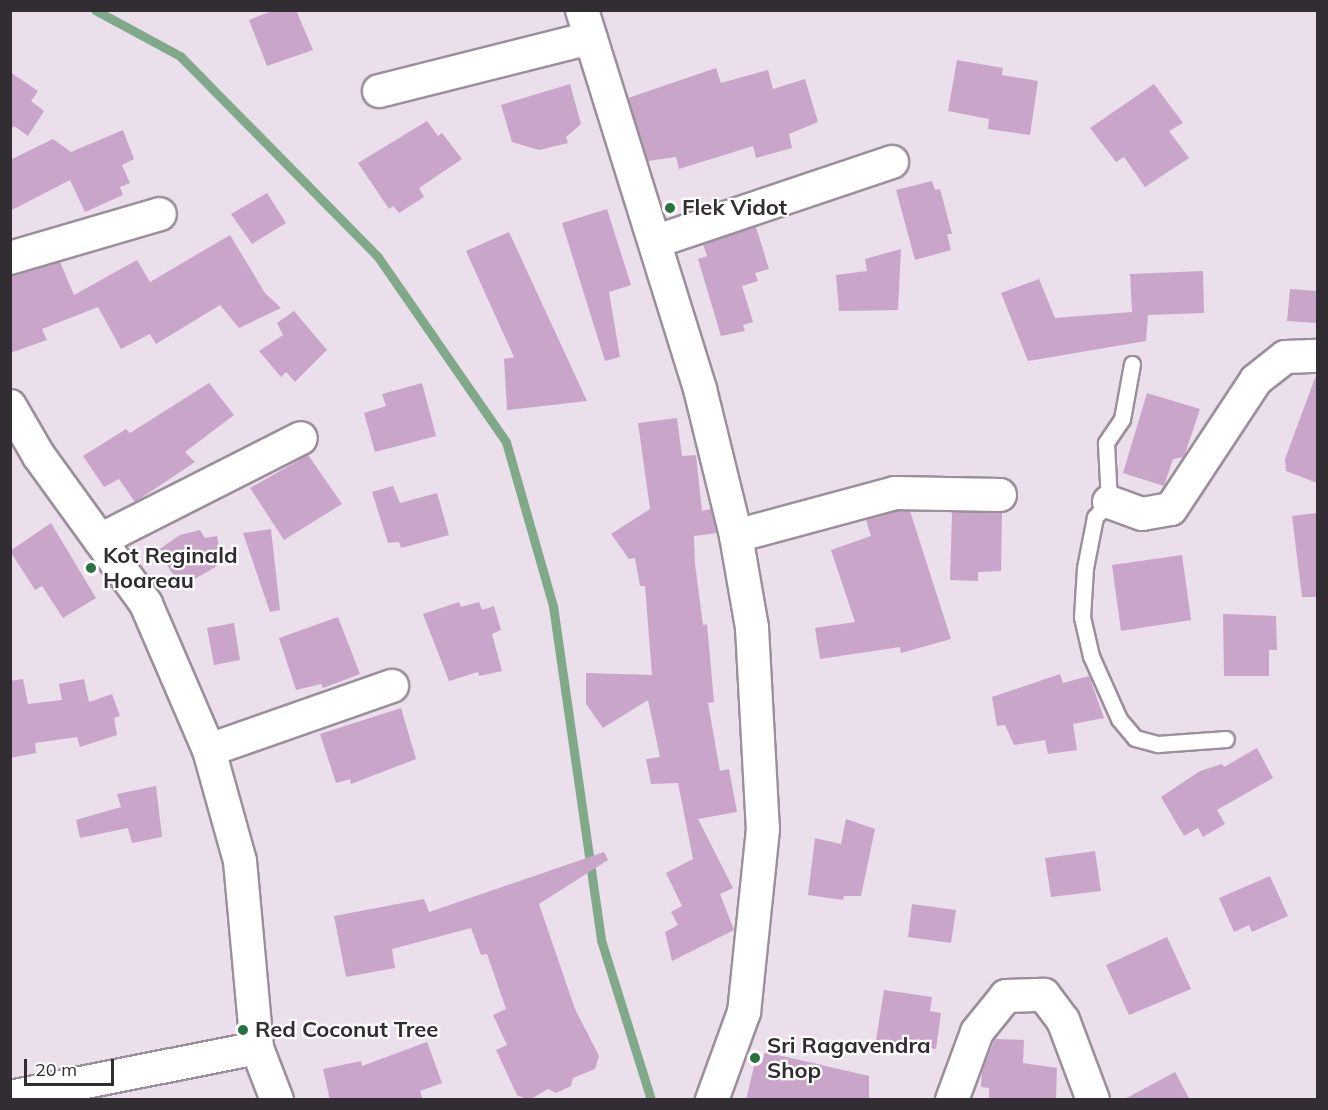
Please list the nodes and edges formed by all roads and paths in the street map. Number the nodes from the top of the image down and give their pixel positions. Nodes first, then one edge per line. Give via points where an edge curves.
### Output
1 (586, 24) edge
2 (379, 91) dead end
3 (892, 162) dead end
4 (160, 214) dead end
5 (657, 241) junction
6 (10, 258) edge
7 (1317, 356) edge
8 (1132, 364) dead end
9 (10, 406) edge
10 (301, 438) dead end
11 (1000, 495) dead end
12 (1109, 502) junction
13 (736, 536) junction
14 (100, 540) junction
15 (392, 686) dead end
16 (1226, 739) dead end
17 (209, 750) junction
18 (256, 1048) junction
19 (10, 1097) edge
20 (277, 1100) edge
21 (712, 1100) edge
22 (952, 1100) edge
23 (1093, 1100) edge

1 - 2 street
1 - 5 street
3 - 5 street
4 - 6 street
5 - 13 street via 700,389
7 - 12 street via 1285,357 1256,380 1171,509 1142,514
8 - 12 lane via 1122,419 1106,444
9 - 14 street via 39,456
10 - 14 street
11 - 13 street via 895,493
12 - 16 lane via 1095,517 1082,617 1105,692 1135,738 1158,744
13 - 21 street via 752,628 764,829 744,1012
14 - 17 street via 146,604
15 - 17 street
17 - 18 street via 240,861
18 - 19 street
18 - 20 street
22 - 23 street via 977,1032 1006,996 1044,995 1063,1020

